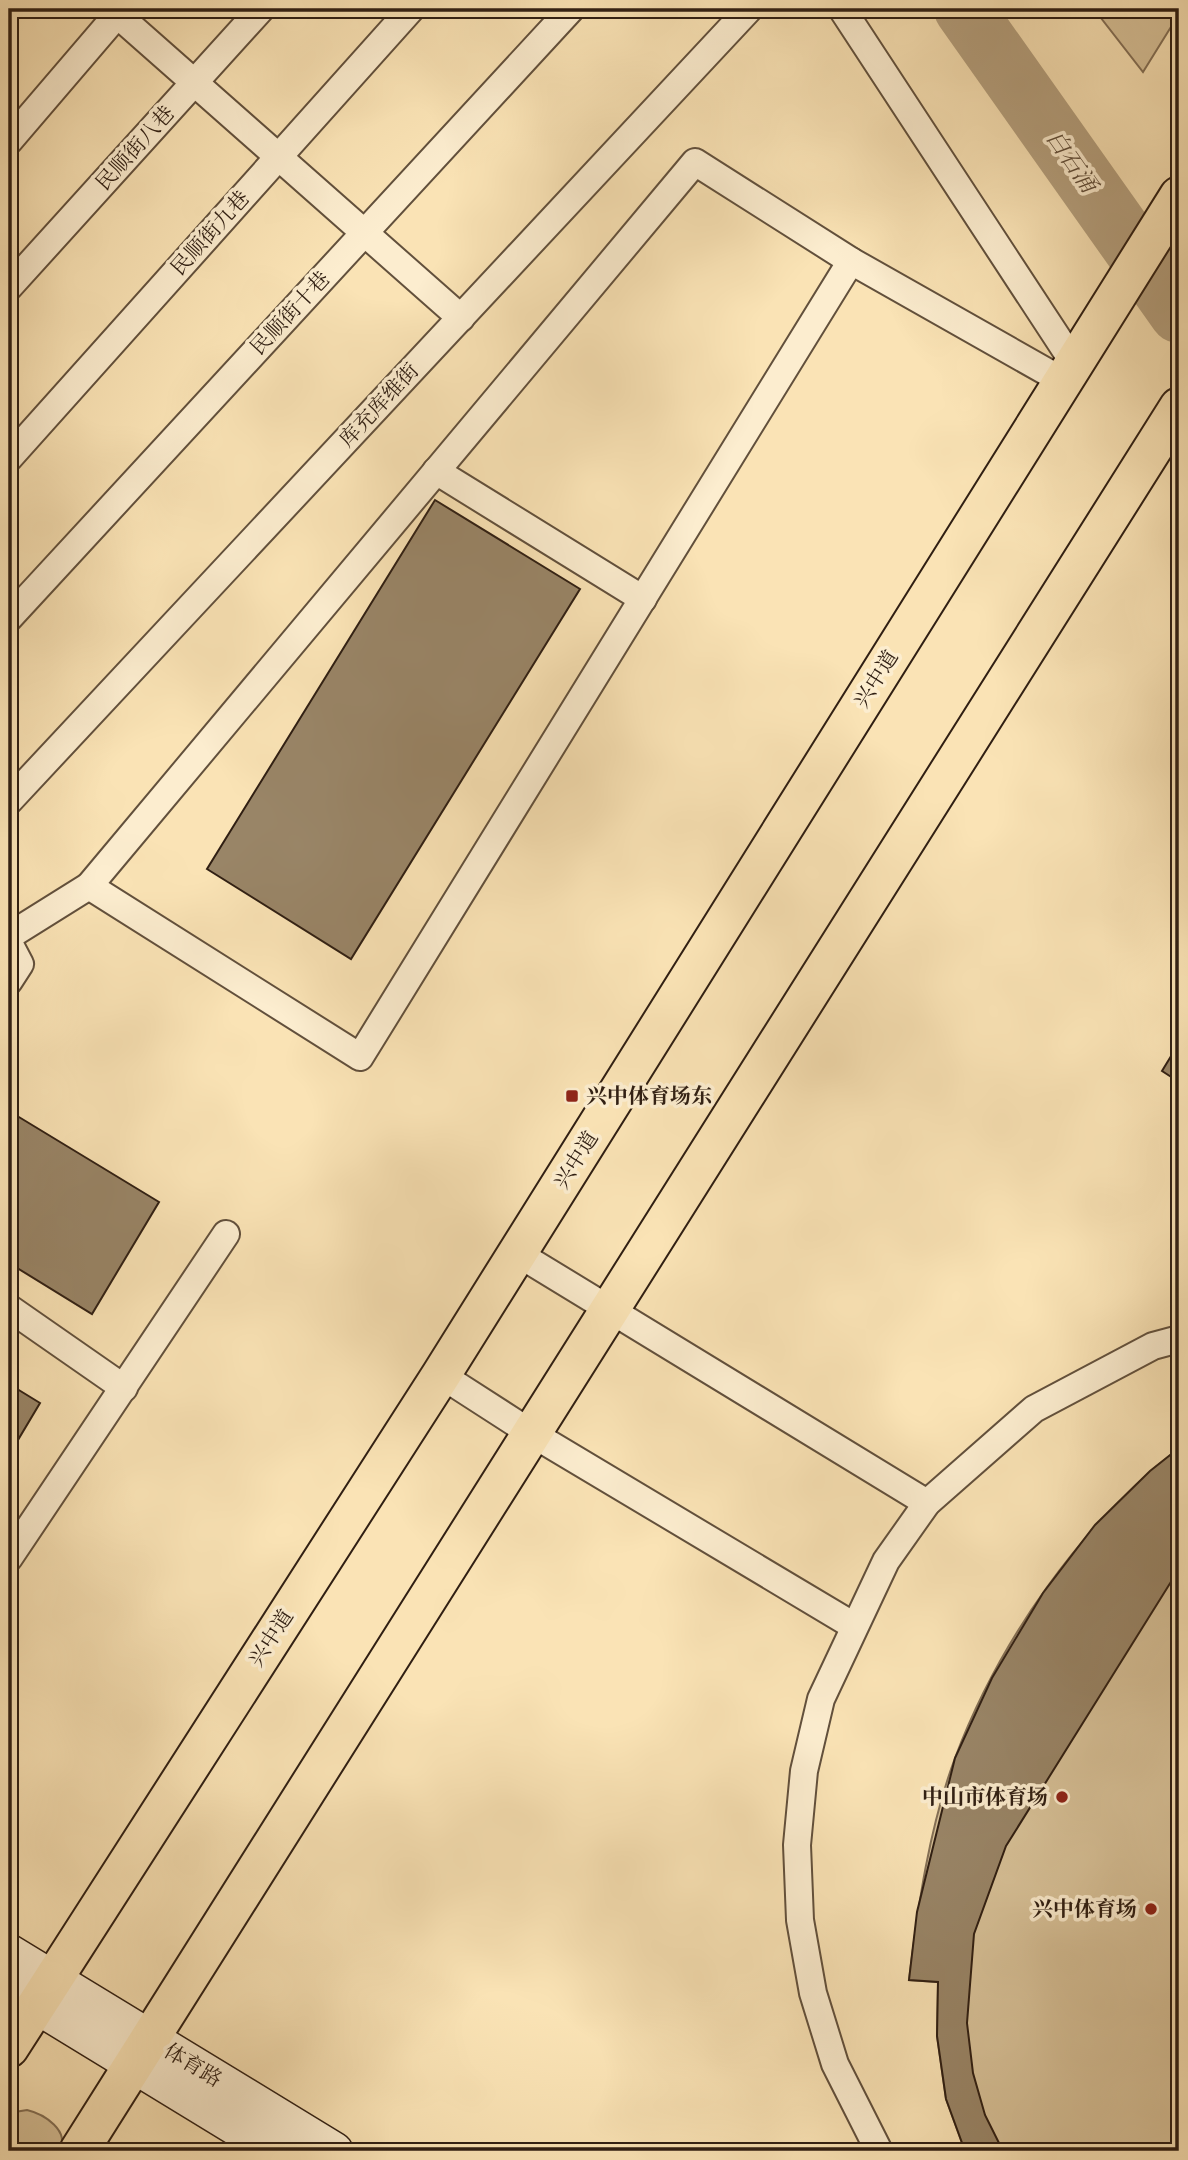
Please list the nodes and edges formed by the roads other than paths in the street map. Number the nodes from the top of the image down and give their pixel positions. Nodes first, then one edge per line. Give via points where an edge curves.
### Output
1 (261, 9) edge
2 (411, 9) edge
3 (571, 9) edge
4 (750, 9) edge
5 (842, 9) edge
6 (117, 11) edge
7 (195, 82) junction
8 (9, 141) edge
9 (279, 156) junction
10 (1179, 196) edge
11 (364, 233) junction
12 (851, 261) junction
13 (9, 287) edge
14 (461, 318) junction
15 (1068, 372) junction
16 (1179, 407) edge
17 (9, 458) edge
18 (436, 471) junction
19 (643, 599) junction
20 (9, 618) edge
21 (9, 801) edge
22 (89, 886) junction
23 (9, 936) edge
24 (9, 943) edge
25 (9, 981) edge
26 (226, 1234) dead end
27 (517, 1254) junction
28 (9, 1308) edge
29 (609, 1309) junction
30 (1179, 1339) edge
31 (441, 1375) junction
32 (124, 1388) junction
33 (531, 1433) junction
34 (927, 1503) junction
35 (9, 1558) edge
36 (854, 1626) junction
37 (9, 1953) edge
38 (32, 1990) edge
39 (9, 2048) edge
40 (140, 2051) junction
41 (79, 2151) edge
42 (276, 2151) edge
43 (334, 2151) edge
44 (879, 2151) edge

1 - 7 street, 民顺街八巷
2 - 9 street, 民顺街九巷
3 - 11 street, 民顺街十巷
4 - 14 street, 库充库维街
5 - 15 street
6 - 7 street
6 - 8 street
7 - 9 street
7 - 13 street, 民顺街八巷
9 - 11 street
9 - 17 street, 民顺街九巷
10 - 15 main road, 兴中道
11 - 14 street
11 - 20 street, 民顺街十巷
12 - 15 street
12 - 18 street via 695,162
12 - 19 street
14 - 21 street, 库充库维街
15 - 27 main road, 兴中道
16 - 29 main road
18 - 19 street
18 - 22 street
19 - 22 street via 360,1057
22 - 23 street
24 - 25 street via 20,964
26 - 32 street
27 - 29 street
27 - 31 main road, 兴中道
28 - 32 street
29 - 33 main road
29 - 34 street
30 - 34 street via 1153,1346 1034,1409
31 - 33 street
31 - 38 main road, 兴中道
32 - 35 street
33 - 36 street
33 - 40 main road
34 - 36 street via 886,1561
36 - 44 street via 821,1699 804,1772 797,1845 800,1920 813,1993 835,2064
37 - 38 main road, 体育路
38 - 39 main road, 兴中道
38 - 40 main road, 体育路
40 - 41 main road
40 - 42 main road, 体育路
40 - 43 main road, 体育路

